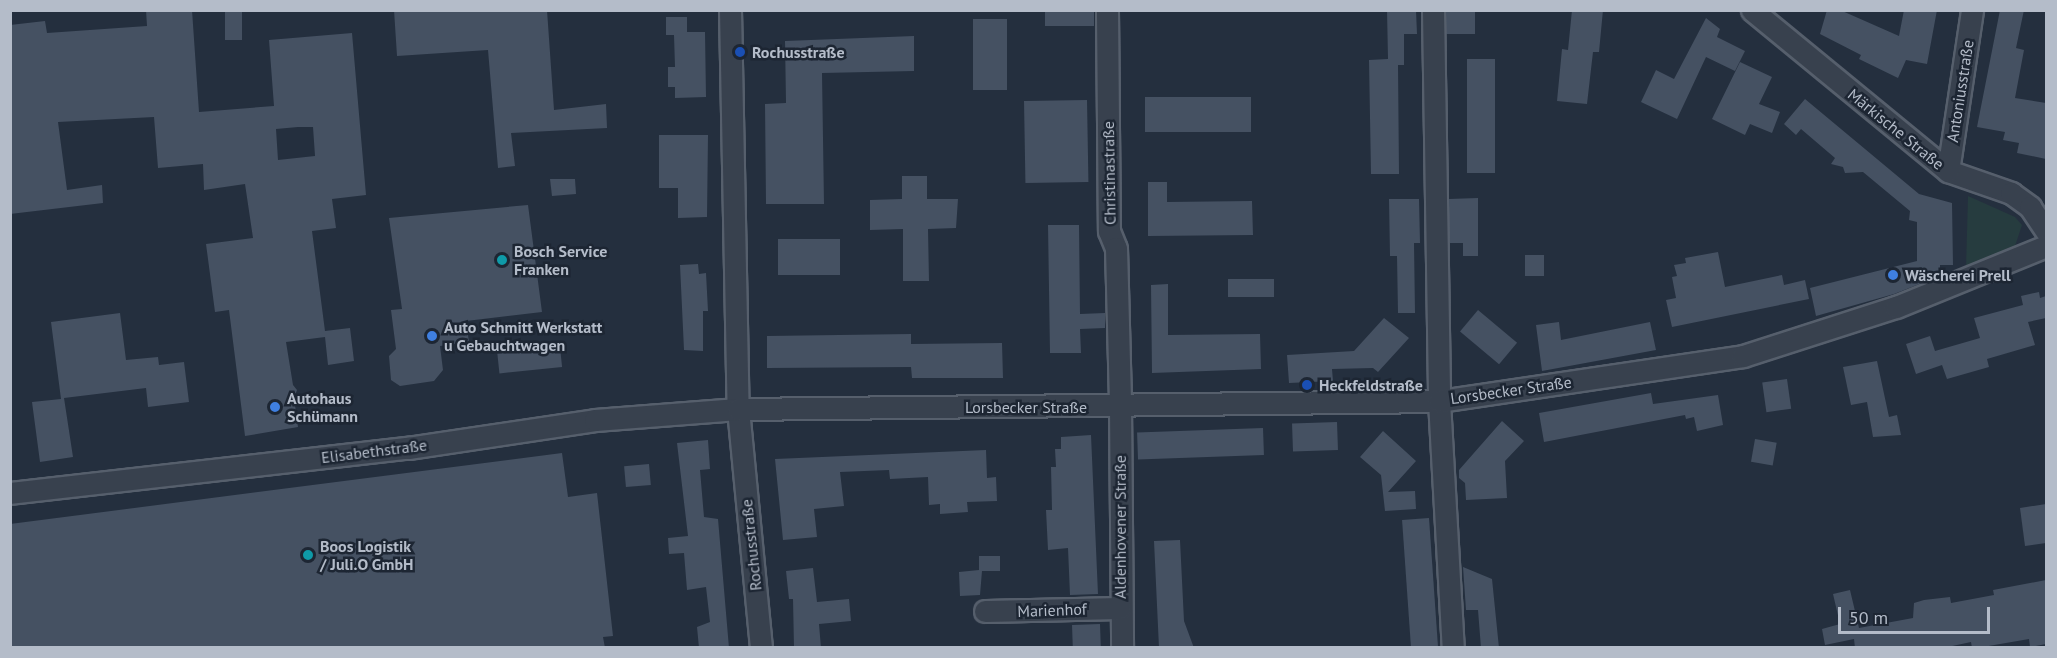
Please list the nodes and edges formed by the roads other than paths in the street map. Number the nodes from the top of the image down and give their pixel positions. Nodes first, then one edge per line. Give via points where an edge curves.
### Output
1 (730, 10) edge
2 (1107, 10) edge
3 (1434, 10) edge
4 (1752, 10) edge
5 (1972, 10) edge
6 (1948, 171) junction
7 (2046, 231) edge
8 (2046, 246) edge
9 (1439, 401) junction
10 (1120, 406) junction
11 (738, 409) junction
12 (10, 493) edge
13 (1120, 608) junction
14 (985, 612) dead end
15 (761, 648) edge
16 (1122, 648) edge
17 (1453, 648) edge

1 - 11 street, Rochusstraße
2 - 10 street, Christinastraße via 1109,231 1116,248
3 - 9 street
4 - 6 street, Märkische Straße
5 - 6 street, Antoniusstraße
6 - 7 street, Märkische Straße via 2011,193 2030,207
8 - 9 street, Lorsbecker Straße via 1896,307 1743,356
9 - 10 street, Lorsbecker Straße
9 - 17 street
10 - 11 street, Lorsbecker Straße
10 - 13 street, Aldenhovener Straße
11 - 12 street, Elisabethstraße via 595,420 408,448
11 - 15 street, Rochusstraße
13 - 14 street, Marienhof
13 - 16 street, Aldenhovener Straße

